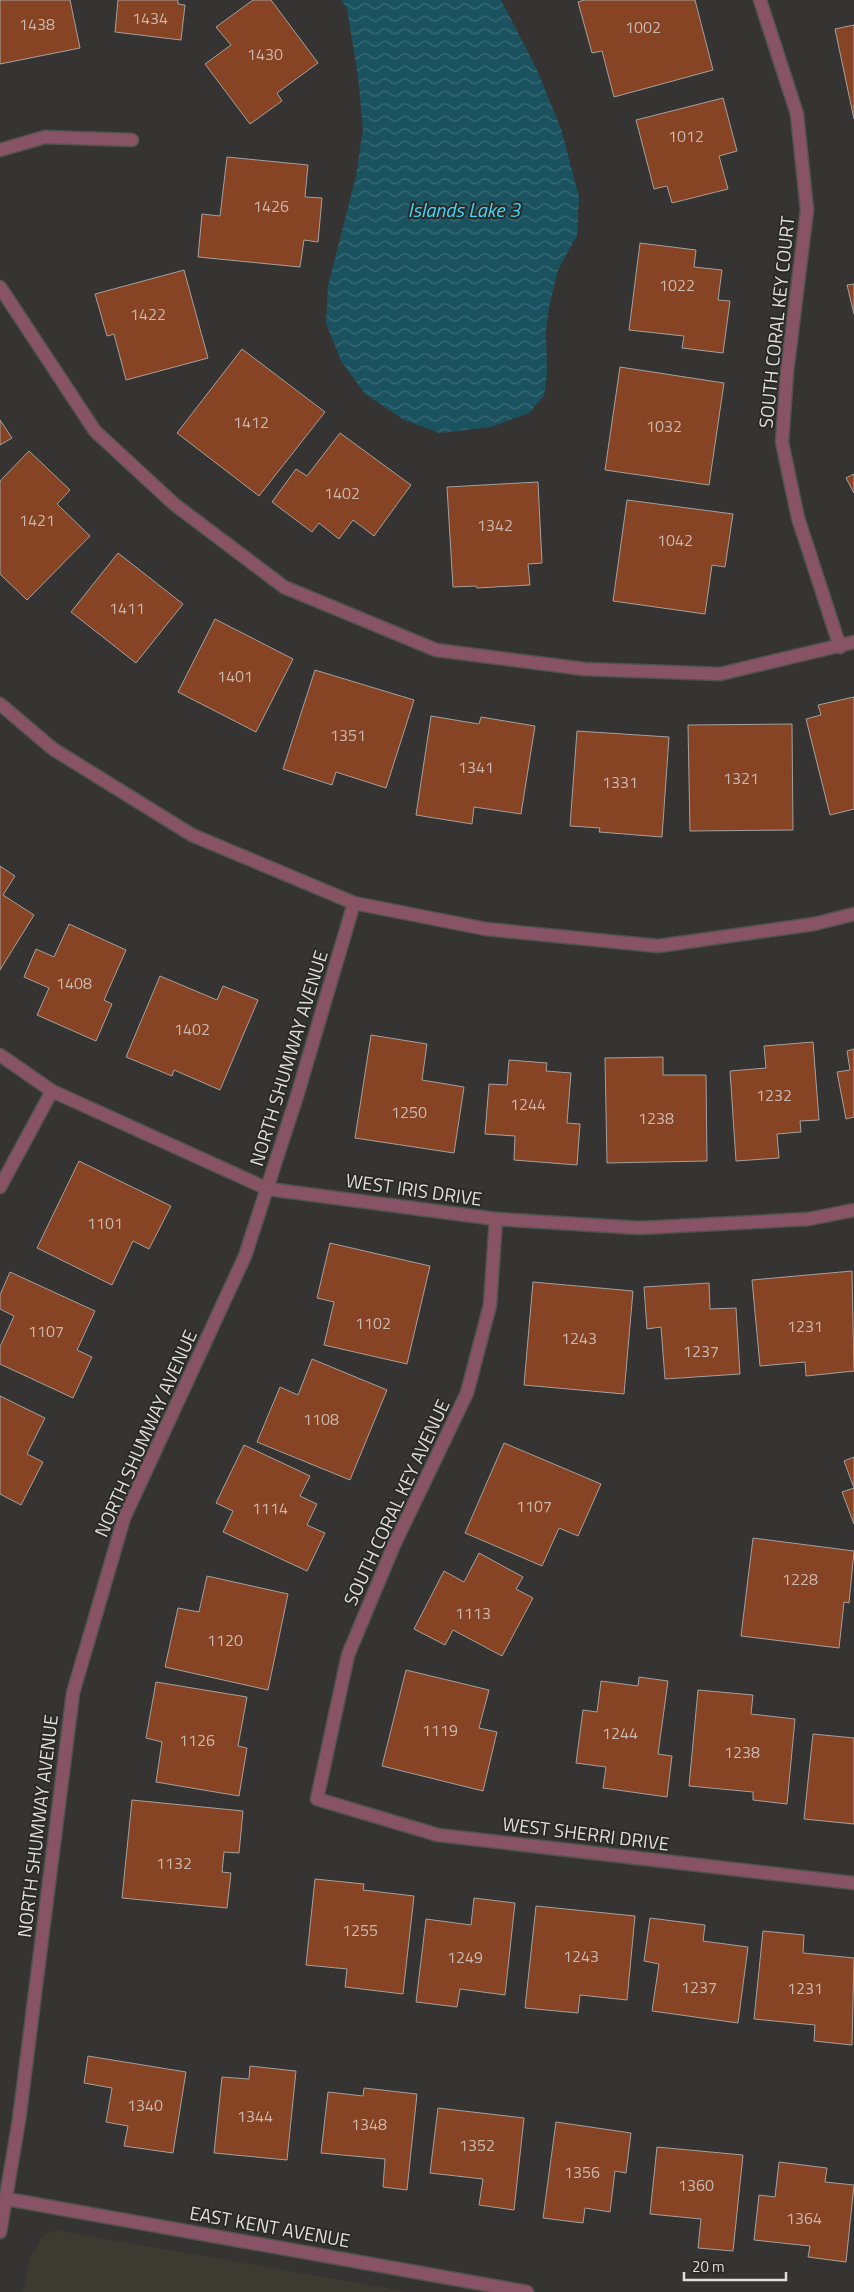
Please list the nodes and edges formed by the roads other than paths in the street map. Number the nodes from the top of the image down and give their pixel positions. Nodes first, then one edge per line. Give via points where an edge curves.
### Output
1 (760, 0) edge
2 (132, 140) dead end
3 (0, 150) edge
4 (0, 287) edge
5 (854, 642) edge
6 (840, 647) junction
7 (0, 704) edge
8 (354, 903) junction
9 (854, 914) edge
10 (0, 1055) edge
11 (52, 1090) junction
12 (0, 1187) edge
13 (268, 1189) junction
14 (854, 1210) edge
15 (496, 1219) junction
16 (317, 1799) joint
17 (854, 1883) edge
18 (7, 2199) junction
19 (0, 2232) edge
20 (527, 2292) edge

1 - 6 street, SOUTH CORAL KEY COURT via 797,114 807,210 787,372 782,442 798,518
2 - 3 street via 45,137
4 - 6 street via 94,431 174,504 284,587 436,650 584,669 720,674
5 - 6 street
7 - 8 street via 53,749 192,835
8 - 9 street via 486,929 658,946 814,924
8 - 13 street, NORTH SHUMWAY AVENUE
10 - 11 street, WEST IRIS DRIVE
11 - 12 street
11 - 13 street, WEST IRIS DRIVE
13 - 15 street, WEST IRIS DRIVE
13 - 18 street, NORTH SHUMWAY AVENUE via 244,1256 124,1518 73,1693
14 - 15 street, WEST IRIS DRIVE via 809,1219 640,1228
15 - 16 street, SOUTH CORAL KEY AVENUE via 490,1305 467,1393 394,1545 348,1654
16 - 17 street, WEST SHERRI DRIVE via 438,1835
18 - 19 street, NORTH SHUMWAY AVENUE
18 - 20 street, EAST KENT AVENUE

